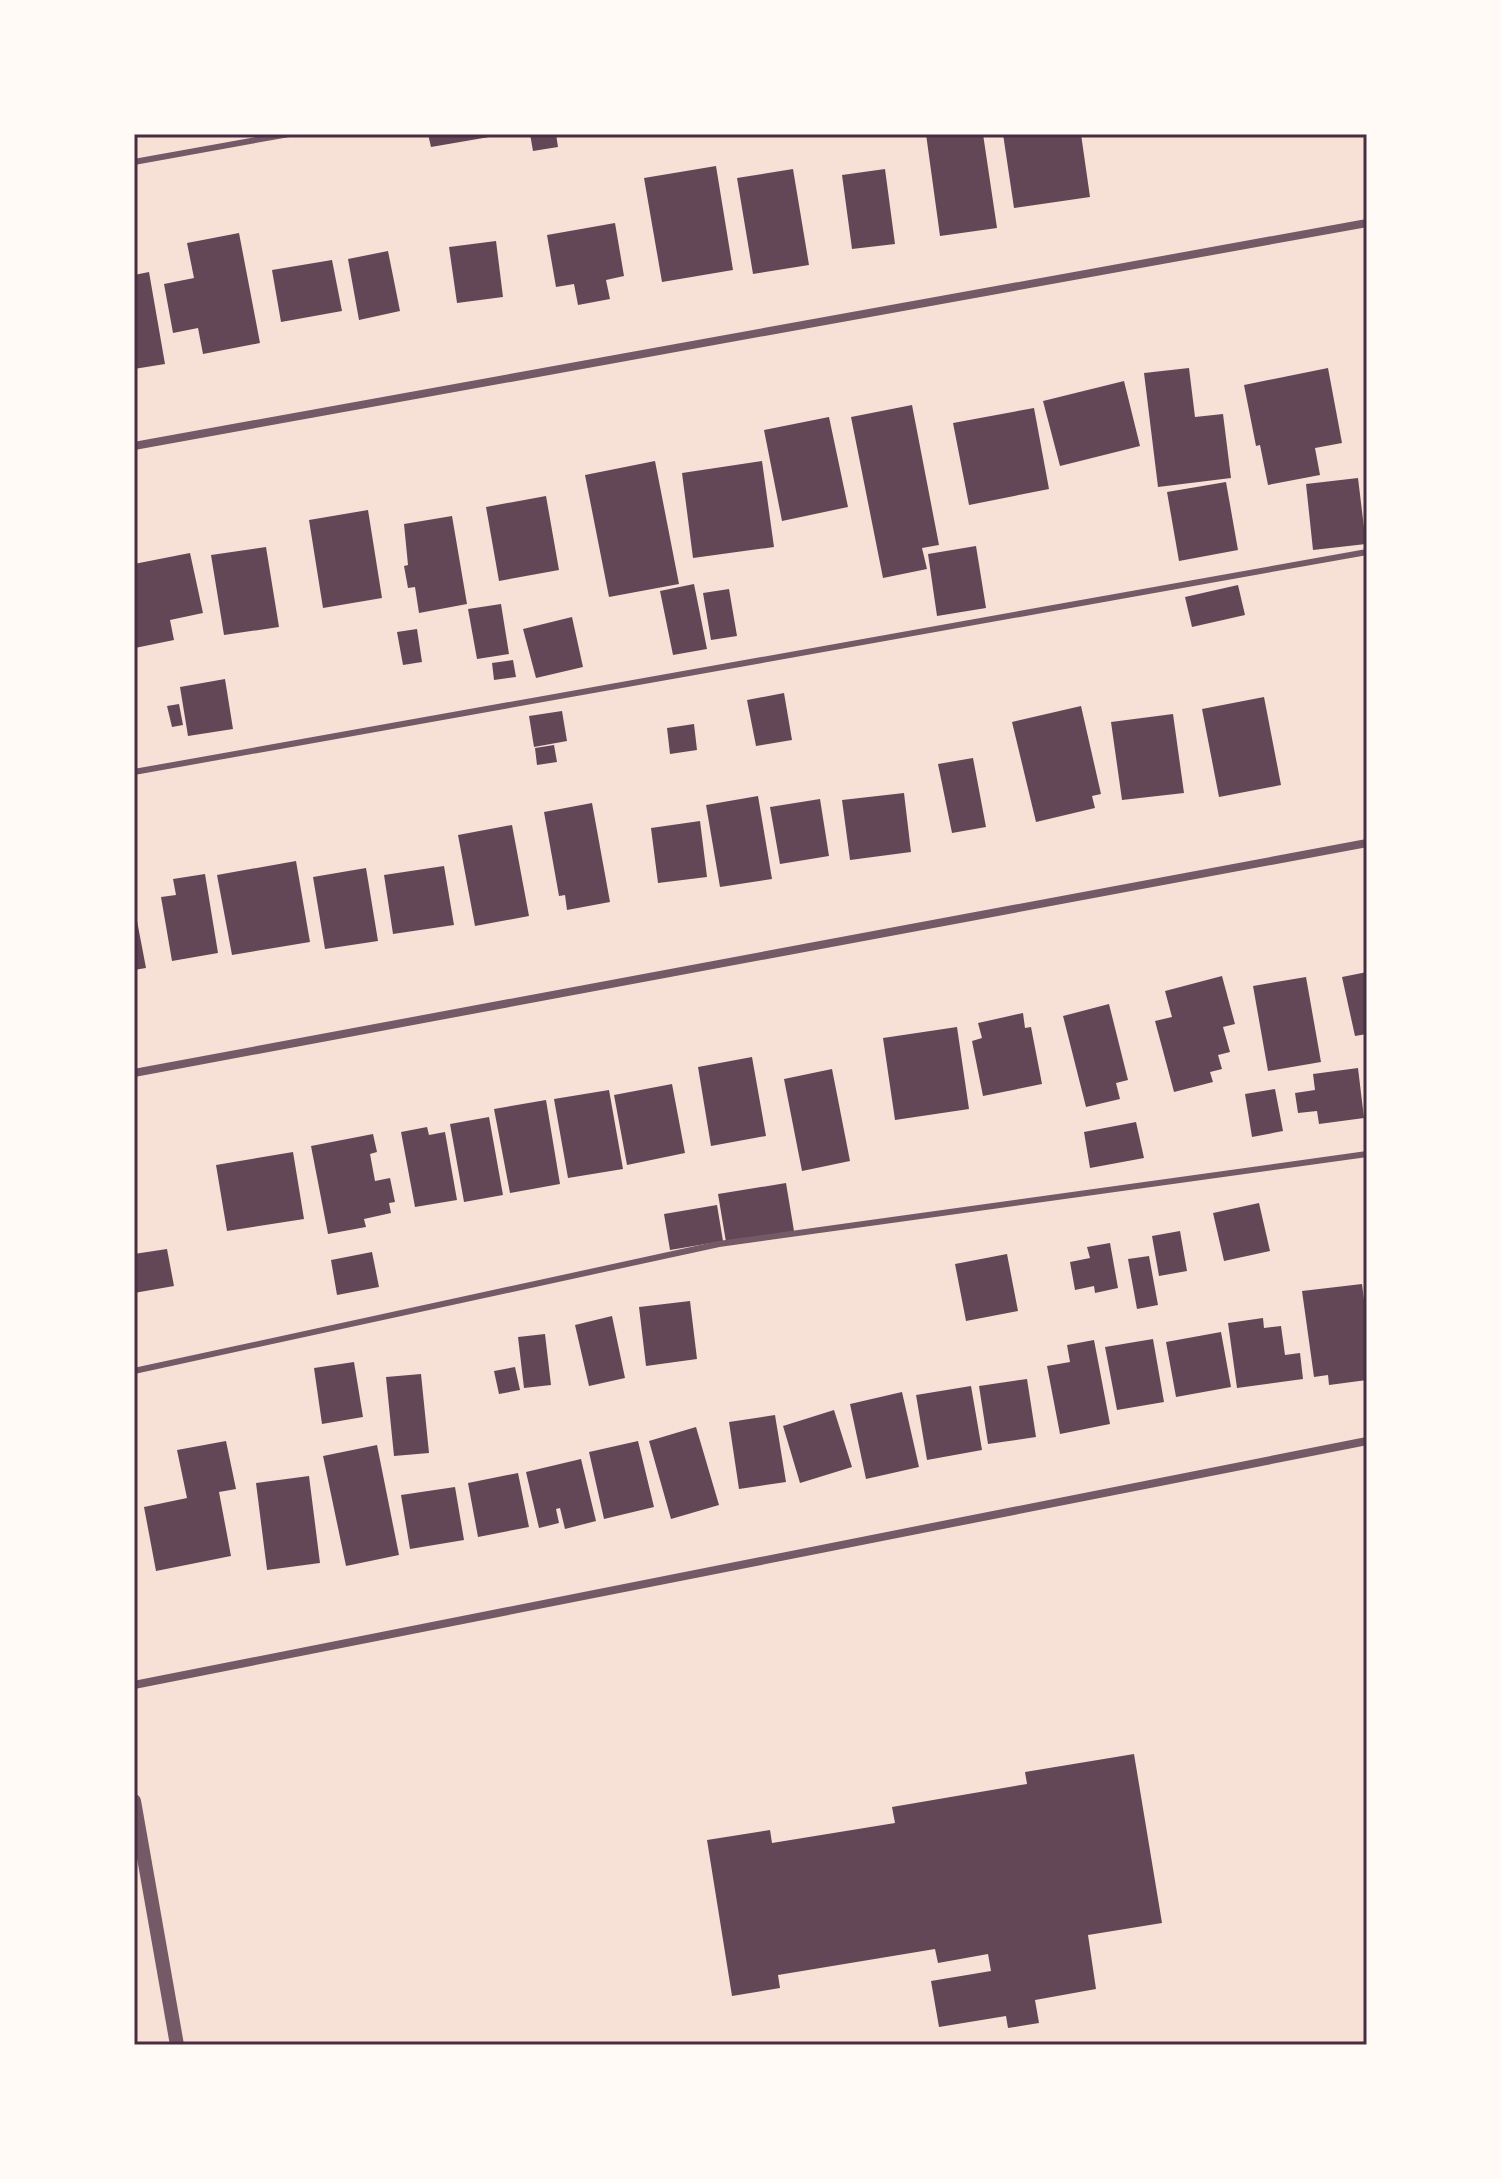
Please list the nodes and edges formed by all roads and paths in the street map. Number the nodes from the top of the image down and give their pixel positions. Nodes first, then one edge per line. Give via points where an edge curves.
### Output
1 (289, 134) edge
2 (134, 162) edge
3 (1367, 223) edge
4 (134, 446) edge
5 (1367, 552) edge
6 (134, 772) edge
7 (1367, 843) edge
8 (134, 1073) edge
9 (1367, 1154) edge
10 (134, 1371) edge
11 (1367, 1441) edge
12 (134, 1685) edge
13 (134, 1801) edge
14 (177, 2045) edge

1 - 2 lane
3 - 4 street
5 - 6 lane
7 - 8 street
9 - 10 lane via 719,1244
11 - 12 street
13 - 14 street

